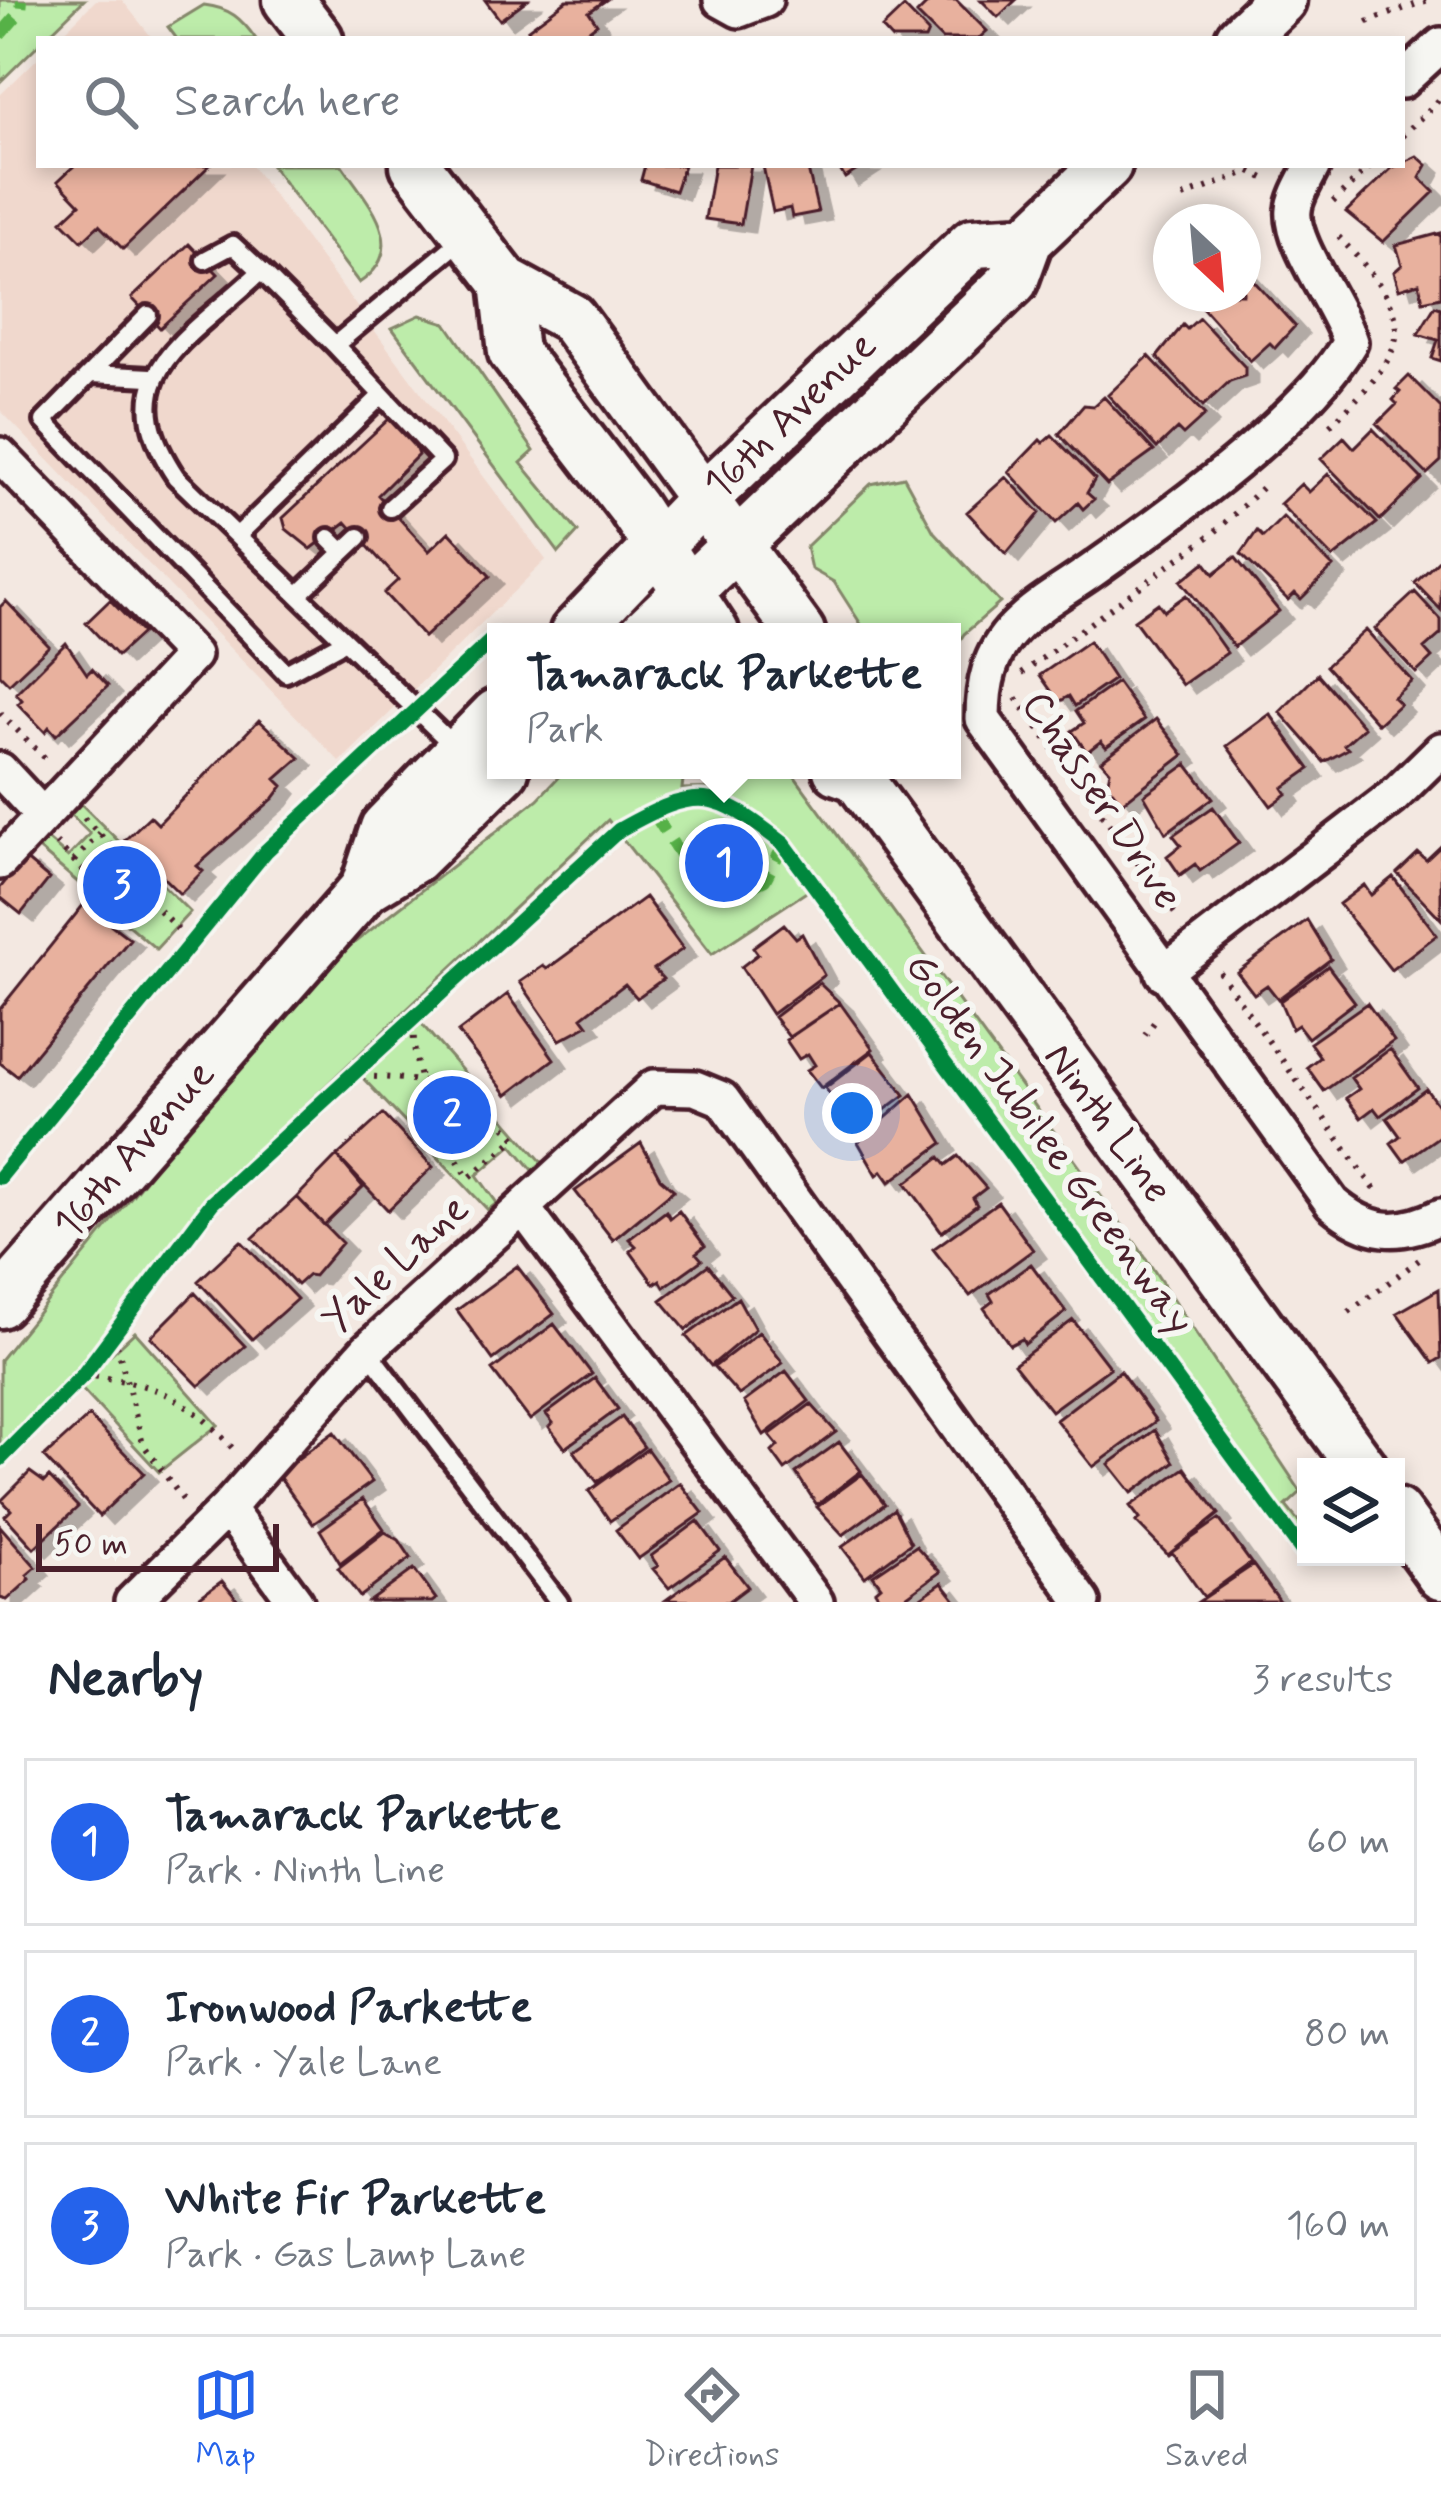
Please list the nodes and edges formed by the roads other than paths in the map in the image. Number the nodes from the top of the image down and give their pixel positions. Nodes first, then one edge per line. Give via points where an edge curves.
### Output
1 (288, 0) edge
2 (721, 0) edge
3 (765, 0) edge
4 (1281, 0) edge
5 (316, 36) edge
6 (1243, 36) edge
7 (1441, 45) edge
8 (1405, 78) edge
9 (417, 168) edge
10 (1104, 168) edge
11 (1306, 180) edge
12 (468, 234) junction
13 (1028, 240) junction
14 (205, 260) dead end
15 (261, 271) junction
16 (505, 282) junction
17 (148, 315) dead end
18 (335, 345) junction
19 (92, 374) junction
20 (150, 377) junction
21 (382, 395) junction
22 (0, 455) edge
23 (701, 501) junction
24 (390, 508) dead end
25 (238, 535) junction
26 (359, 537) dead end
27 (329, 538) dead end
28 (734, 546) junction
29 (658, 548) junction
30 (343, 552) junction
31 (687, 592) junction
32 (299, 595) junction
33 (584, 623) edge
34 (654, 623) edge
35 (708, 623) edge
36 (793, 623) edge
37 (345, 641) junction
38 (487, 723) edge
39 (1441, 750) edge
40 (459, 752) junction
41 (0, 770) edge
42 (495, 779) edge
43 (856, 779) edge
44 (44, 809) junction
45 (0, 862) edge
46 (365, 888) junction
47 (1163, 973) junction
48 (523, 1208) junction
49 (1441, 1216) edge
50 (0, 1304) edge
51 (367, 1350) junction
52 (1355, 1458) edge
53 (216, 1519) junction
54 (1405, 1526) edge
55 (1441, 1575) edge
56 (132, 1602) edge
57 (296, 1602) edge
58 (559, 1602) edge
59 (816, 1602) edge
60 (1083, 1602) edge

1 - 5 main road
2 - 3 street via 739,10
4 - 6 main road
7 - 8 street
9 - 12 main road
10 - 13 main road, 16th Avenue
11 - 47 street, Chasser Drive via 1293,208 1297,242 1325,282 1350,342 1332,375 1177,511 1016,626 983,683 983,719
12 - 16 main road
12 - 18 lane
13 - 23 main road, 16th Avenue via 973,243
13 - 28 main road, 16th Avenue via 1012,281
14 - 15 lane via 233,244
15 - 18 lane
15 - 20 lane
16 - 23 main road via 571,318
16 - 29 main road via 513,352
17 - 19 lane
18 - 21 lane
19 - 20 lane
19 - 37 lane via 44,421 286,673
20 - 25 lane via 153,443 176,478
21 - 24 lane via 443,460 400,486
21 - 25 lane via 350,438
22 - 44 street via 193,655
23 - 28 main road
23 - 29 main road, 16th Avenue
25 - 32 lane
26 - 30 lane
27 - 30 lane
28 - 31 main road, 16th Avenue
28 - 36 main road
29 - 31 main road
29 - 33 main road, 16th Avenue
30 - 32 lane
31 - 34 main road, 16th Avenue
31 - 35 main road
32 - 37 lane
37 - 40 lane
38 - 40 main road, 16th Avenue
39 - 47 street via 1208,958
40 - 46 main road, 16th Avenue via 385,828
41 - 44 street
42 - 46 main road, 16th Avenue via 414,858
43 - 52 main road, Ninth Line
44 - 45 street
46 - 50 main road, 16th Avenue
47 - 49 street, Chasser Drive via 1332,1203 1354,1222 1404,1231
48 - 51 street, Yale Lane
48 - 59 street
48 - 60 street, Yale Lane via 654,1087 722,1099
51 - 53 street, Yale Lane
51 - 58 lane
53 - 56 street, Yale Lane
53 - 57 street
54 - 55 main road

